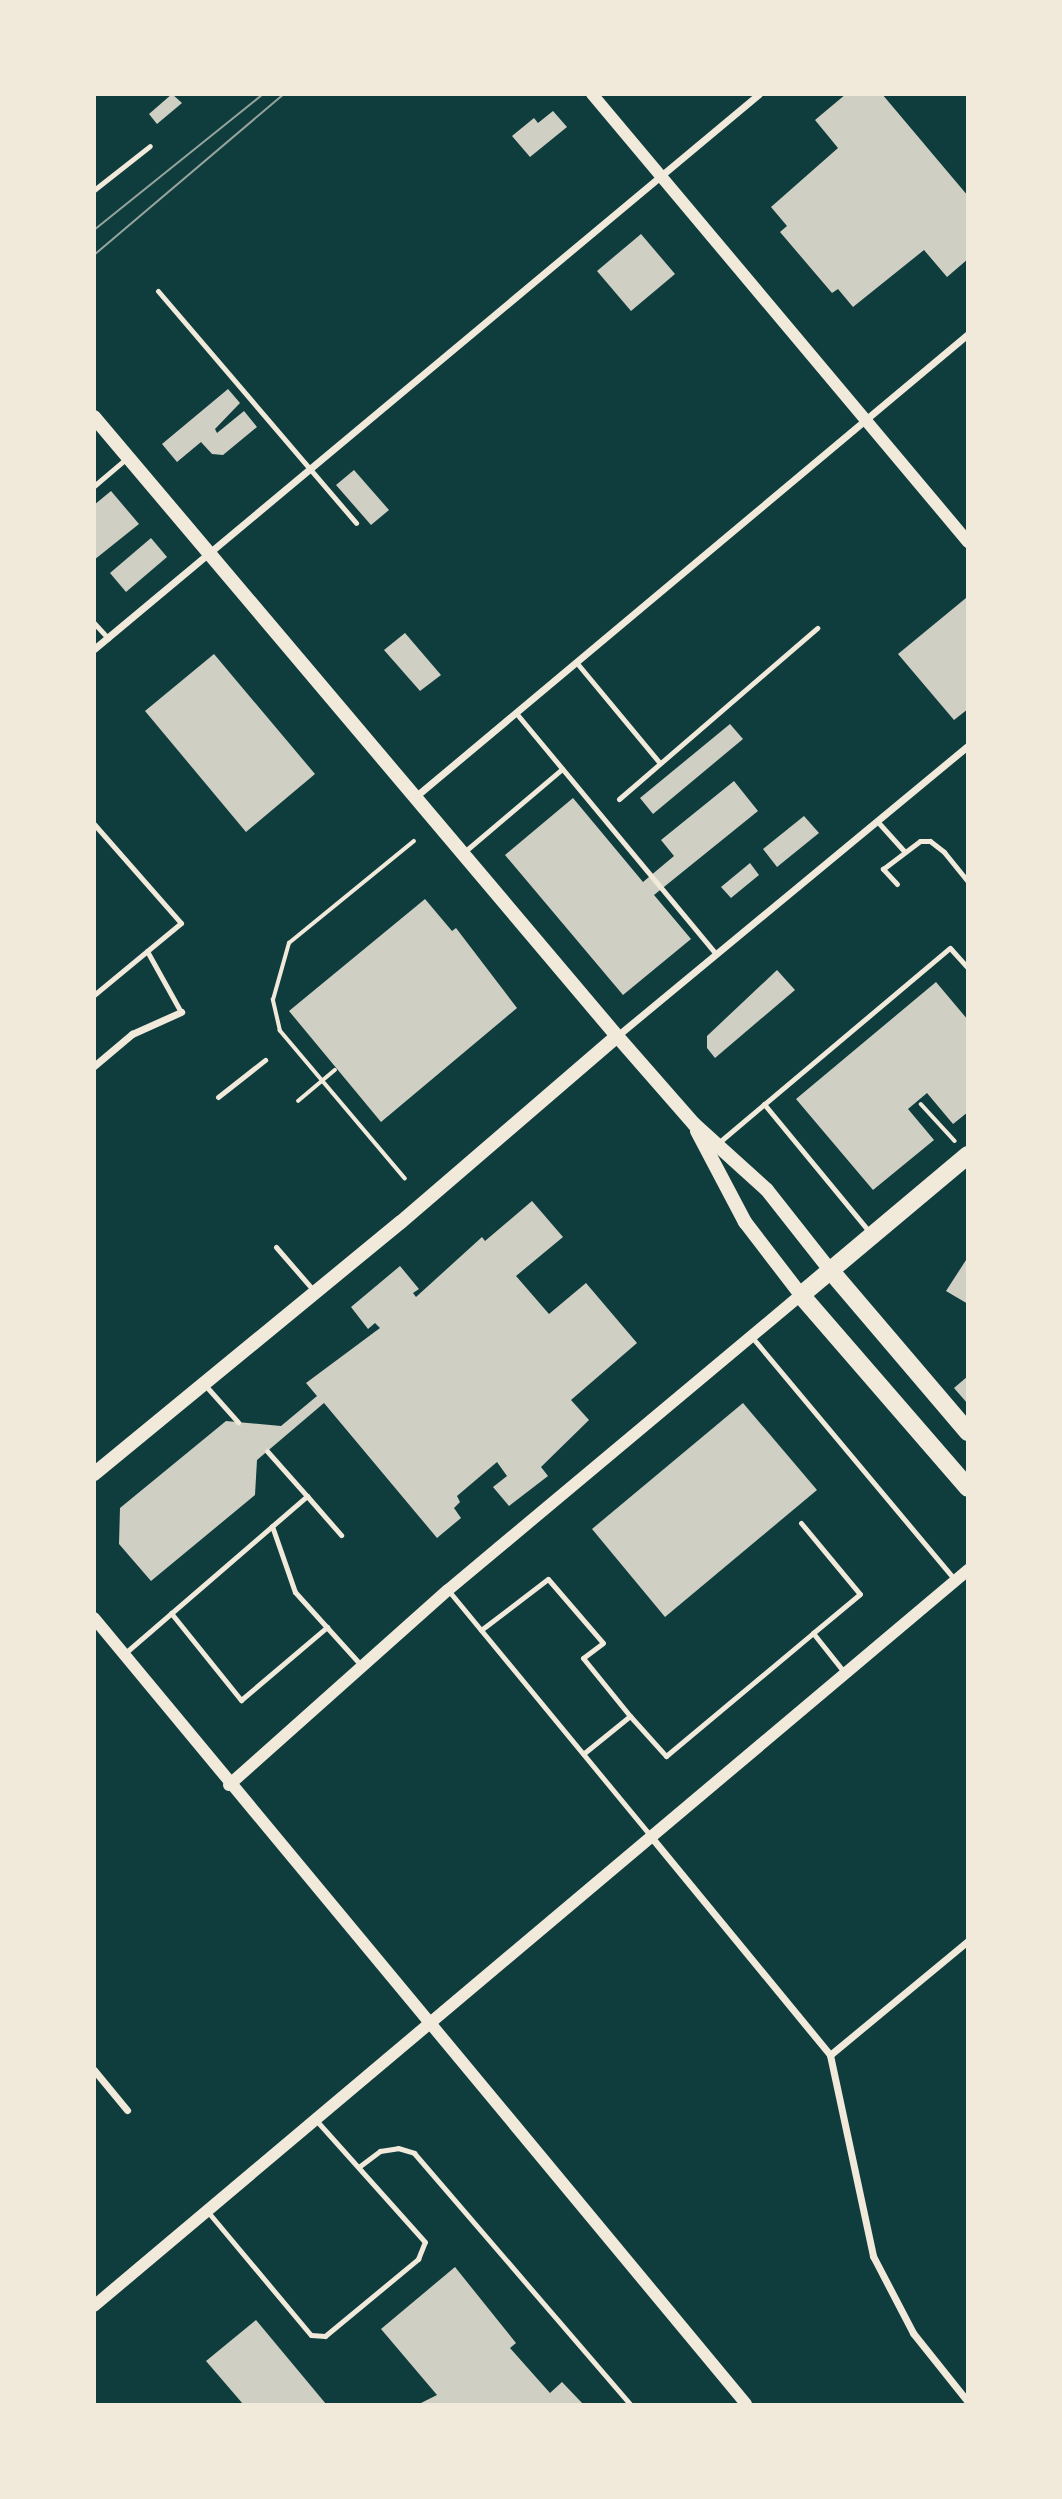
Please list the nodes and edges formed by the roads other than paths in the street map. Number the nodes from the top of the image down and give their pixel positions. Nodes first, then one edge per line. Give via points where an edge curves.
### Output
1 (592, 94) edge
2 (759, 94) edge
3 (150, 146) dead end
4 (661, 176) junction
5 (94, 190) edge
6 (158, 291) dead end
7 (968, 334) edge
8 (94, 417) edge
9 (866, 419) junction
10 (128, 457) junction
11 (309, 470) junction
12 (94, 486) edge
13 (356, 523) dead end
14 (968, 542) edge
15 (209, 553) junction
16 (94, 623) edge
17 (817, 628) dead end
18 (108, 638) junction
19 (94, 649) edge
20 (576, 662) junction
21 (516, 713) junction
22 (967, 747) edge
23 (660, 763) junction
24 (562, 769) junction
25 (415, 797) junction
26 (619, 799) dead end
27 (877, 821) junction
28 (94, 824) edge
29 (904, 851) junction
30 (462, 853) junction
31 (968, 882) edge
32 (897, 884) dead end
33 (147, 951) junction
34 (716, 954) junction
35 (968, 968) edge
36 (94, 995) edge
37 (181, 1012) joint
38 (617, 1036) junction
39 (265, 1060) dead end
40 (94, 1066) edge
41 (218, 1097) dead end
42 (764, 1104) junction
43 (694, 1124) junction
44 (717, 1144) junction
45 (961, 1148) edge
46 (873, 1235) junction
47 (276, 1247) dead end
48 (830, 1270) junction
49 (315, 1292) junction
50 (802, 1295) junction
51 (751, 1336) junction
52 (204, 1383) junction
53 (238, 1422) dead end
54 (968, 1432) edge
55 (267, 1451) dead end
56 (94, 1474) edge
57 (968, 1488) edge
58 (307, 1496) junction
59 (801, 1522) dead end
60 (272, 1526) junction
61 (341, 1535) dead end
62 (968, 1570) edge
63 (955, 1580) junction
64 (448, 1590) junction
65 (170, 1614) junction
66 (94, 1618) edge
67 (327, 1627) junction
68 (481, 1630) junction
69 (813, 1633) junction
70 (124, 1654) junction
71 (362, 1667) junction
72 (845, 1674) junction
73 (631, 1716) junction
74 (583, 1754) junction
75 (229, 1785) junction
76 (652, 1838) junction
77 (968, 1941) edge
78 (428, 2024) junction
79 (830, 2054) junction
80 (94, 2070) edge
81 (127, 2110) dead end
82 (316, 2119) junction
83 (360, 2166) junction
84 (208, 2212) junction
85 (94, 2306) edge
86 (968, 2402) edge
87 (630, 2404) edge
88 (746, 2404) edge

1 - 4 street
2 - 4 street
3 - 5 lane
4 - 9 street
4 - 11 street
6 - 11 lane
7 - 9 street
8 - 10 main road
9 - 14 street
9 - 20 street
10 - 12 lane
10 - 15 main road
11 - 13 lane
11 - 15 street
15 - 18 street
15 - 25 main road
16 - 18 lane
17 - 23 lane
18 - 19 street
20 - 21 street
20 - 23 lane
21 - 24 lane
21 - 25 street
22 - 27 street
23 - 26 lane
24 - 30 lane
24 - 34 lane
25 - 30 main road
27 - 29 lane
27 - 34 street
28 - 33 lane via 181,923
29 - 31 lane via 920,841 930,841
29 - 32 lane via 883,869
30 - 38 main road
33 - 36 lane
33 - 37 lane
34 - 38 street
35 - 42 lane via 950,948
37 - 40 street via 132,1034
38 - 43 main road
38 - 49 main road
39 - 41 lane
42 - 44 lane
42 - 46 lane
43 - 44 main road
43 - 50 main road via 745,1222
44 - 48 main road via 767,1190
45 - 46 main road
46 - 48 main road
47 - 49 lane
48 - 50 main road
48 - 54 main road
49 - 52 main road
50 - 51 street
50 - 57 main road
51 - 63 lane
51 - 64 street
52 - 53 lane
52 - 56 main road
55 - 58 lane
58 - 60 lane
58 - 61 lane
59 - 69 lane via 860,1594
60 - 65 lane
60 - 67 lane via 295,1592
62 - 63 street
63 - 72 street
64 - 68 lane
64 - 71 street
65 - 67 lane via 241,1700
65 - 70 lane
66 - 70 street
67 - 71 lane
68 - 73 lane via 548,1579 603,1643 583,1658
68 - 74 lane
69 - 72 lane
69 - 73 lane via 666,1756
70 - 75 street
71 - 75 street
72 - 76 street
73 - 74 lane
74 - 76 lane
75 - 78 street
76 - 78 street
76 - 79 street
77 - 79 street
78 - 82 street
78 - 88 street
79 - 86 street via 873,2256 913,2333
80 - 81 street
82 - 83 lane
82 - 84 street
83 - 84 lane via 425,2242 418,2259 326,2336 312,2335
83 - 87 lane via 380,2151 398,2148 414,2152
84 - 85 street

